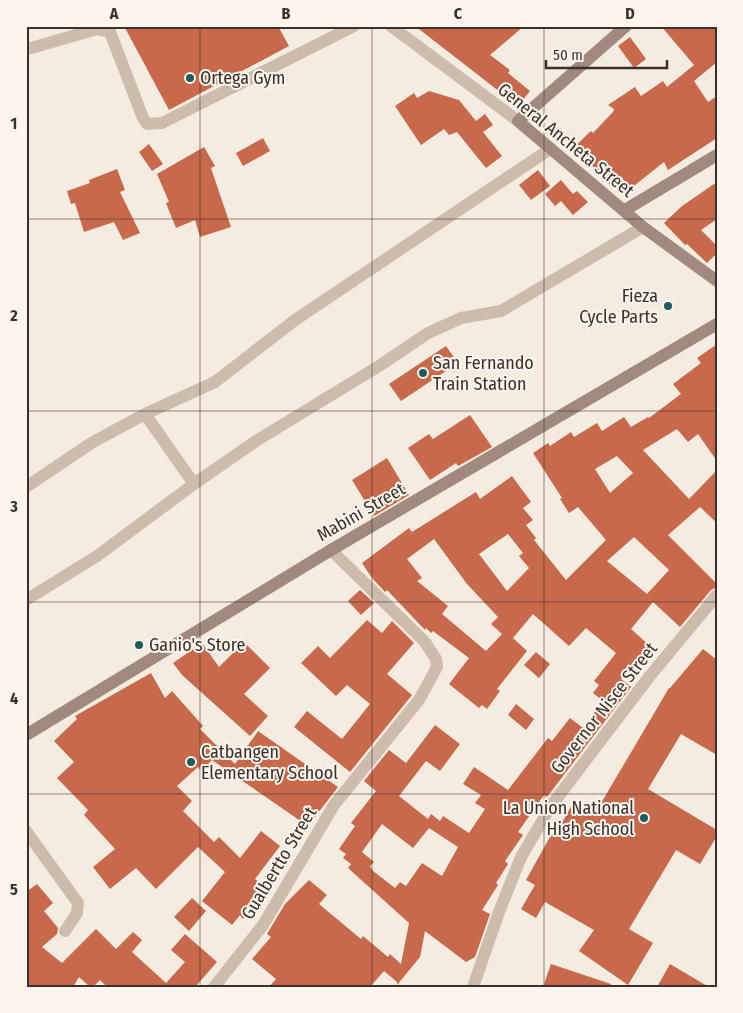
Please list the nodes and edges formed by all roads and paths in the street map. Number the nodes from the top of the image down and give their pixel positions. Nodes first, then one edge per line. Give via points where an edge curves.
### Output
1 (354, 26) edge
2 (392, 26) edge
3 (626, 26) edge
4 (31, 48) dead end
5 (518, 122) junction
6 (550, 149) junction
7 (717, 155) edge
8 (625, 210) junction
9 (643, 227) junction
10 (717, 281) edge
11 (717, 324) edge
12 (145, 414) junction
13 (194, 484) junction
14 (26, 487) edge
15 (331, 550) junction
16 (717, 595) edge
17 (26, 600) edge
18 (26, 735) edge
19 (26, 831) edge
20 (65, 932) dead end
21 (214, 987) edge
22 (473, 987) edge

1 - 4 street via 154,125 147,124 142,118 110,32 97,29
2 - 5 street, General Ancheta Street
3 - 5 main road
5 - 6 main road, General Ancheta Street
6 - 8 main road, General Ancheta Street
6 - 12 street via 296,320 215,382
7 - 8 main road
8 - 9 main road, General Ancheta Street
9 - 10 main road, General Ancheta Street
9 - 13 street via 501,311 461,318 428,333 256,441
11 - 15 main road, Mabini Street
12 - 13 street
12 - 14 street via 93,442
13 - 17 street via 97,556
15 - 18 main road, Mabini Street
15 - 21 street, Gualbertto Street via 425,642 437,666 419,700 334,804 263,925
16 - 22 street, Governor Nisce Street via 649,677 551,806 521,858
19 - 20 street via 78,903 77,913

